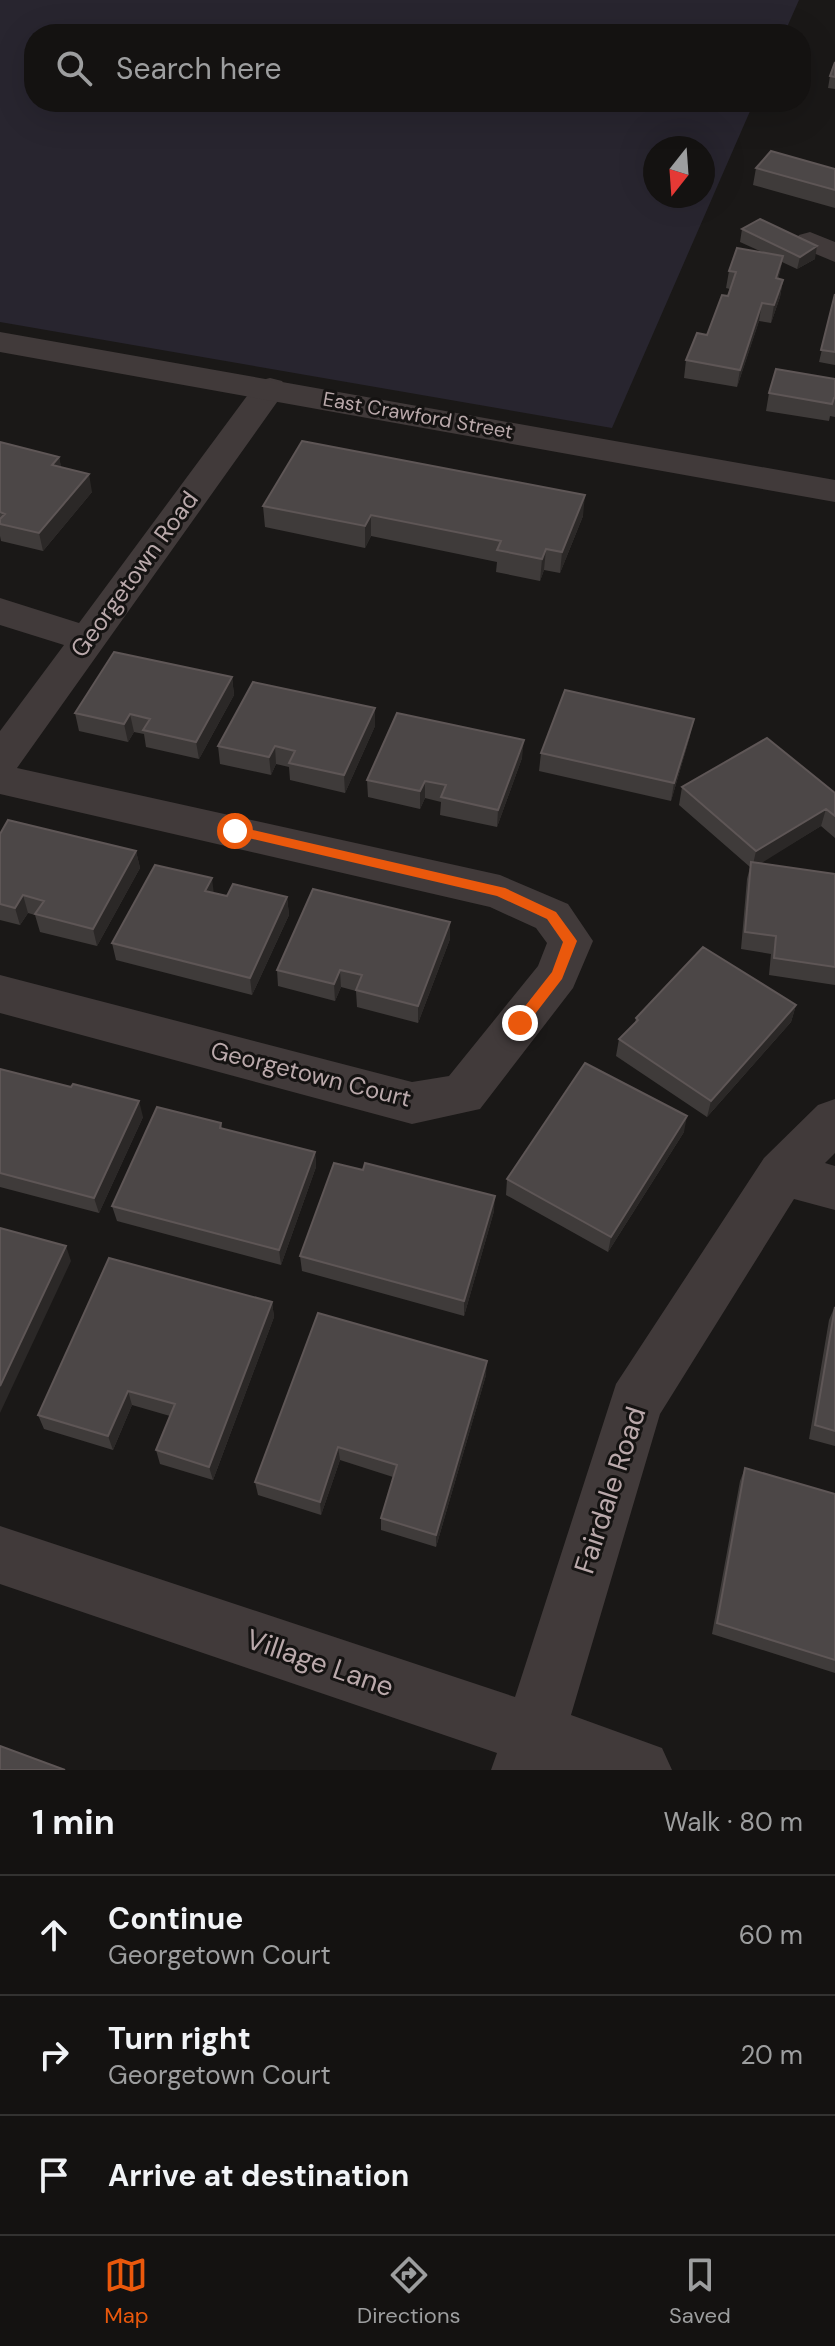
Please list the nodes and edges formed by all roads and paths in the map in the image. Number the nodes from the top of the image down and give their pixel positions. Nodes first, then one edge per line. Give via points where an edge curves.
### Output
1 (0, 342) edge
2 (270, 388) junction
3 (835, 491) edge
4 (0, 611) edge
5 (87, 638) junction
6 (0, 761) edge
7 (0, 779) edge
8 (0, 994) edge
9 (835, 1120) edge
10 (782, 1174) junction
11 (835, 1188) edge
12 (0, 1555) edge
13 (527, 1752) edge
14 (640, 1770) edge

1 - 2 street, East Crawford Street
2 - 3 street, East Crawford Street
2 - 5 street, Georgetown Road
4 - 5 street
5 - 6 street, Georgetown Road
7 - 8 street, Georgetown Court via 500,892 552,916 570,941 557,975 463,1094 412,1103
9 - 10 street, Fairdale Road
10 - 11 street
10 - 13 street, Fairdale Road via 636,1403
12 - 13 street, Village Lane
13 - 14 street, Village Lane

